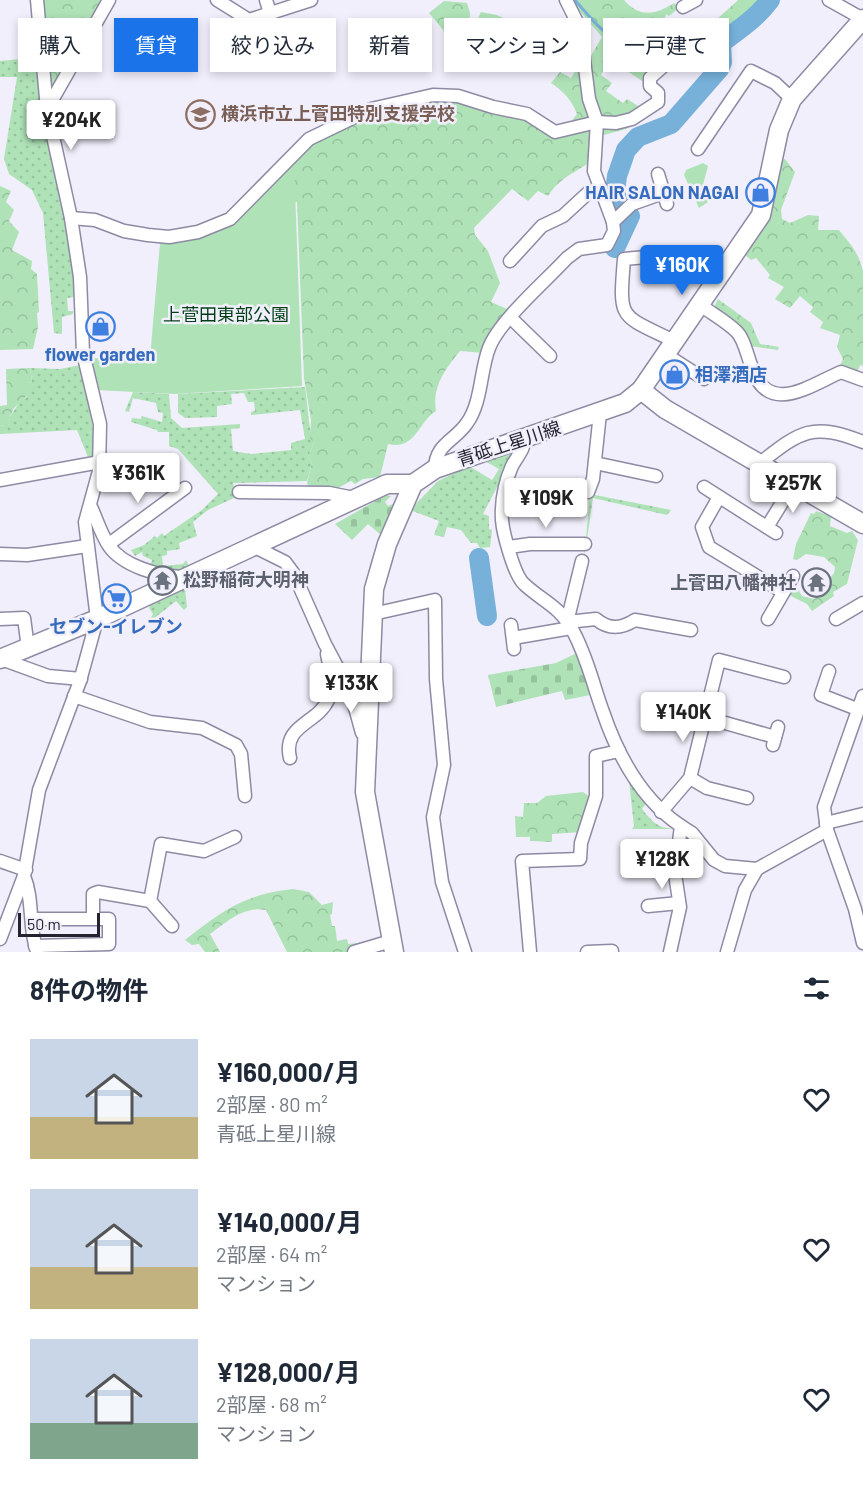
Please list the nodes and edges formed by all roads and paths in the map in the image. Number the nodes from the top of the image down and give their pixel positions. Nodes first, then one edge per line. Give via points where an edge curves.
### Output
1 (37, 0) edge
2 (109, 0) edge
3 (217, 0) edge
4 (266, 0) edge
5 (311, 0) edge
6 (566, 0) edge
7 (696, 0) edge
8 (829, 0) edge
9 (683, 7) dead end
10 (270, 13) junction
11 (863, 19) edge
12 (657, 72) edge
13 (792, 99) junction
14 (47, 109) junction
15 (597, 122) junction
16 (698, 149) dead end
17 (658, 174) dead end
18 (599, 190) junction
19 (71, 218) junction
20 (616, 219) junction
21 (607, 245) junction
22 (624, 259) junction
23 (510, 261) dead end
24 (715, 281) junction
25 (698, 303) junction
26 (511, 318) junction
27 (670, 347) junction
28 (550, 356) dead end
29 (705, 379) dead end
30 (863, 380) edge
31 (641, 390) junction
32 (600, 414) junction
33 (525, 438) junction
34 (863, 442) edge
35 (100, 462) junction
36 (595, 463) junction
37 (760, 463) junction
38 (435, 469) junction
39 (656, 476) dead end
40 (0, 480) edge
41 (413, 484) junction
42 (793, 485) junction
43 (704, 487) dead end
44 (185, 488) dead end
45 (239, 492) dead end
46 (588, 492) dead end
47 (719, 497) junction
48 (354, 498) junction
49 (91, 507) junction
50 (843, 514) junction
51 (863, 524) edge
52 (863, 534) edge
53 (109, 544) junction
54 (585, 544) dead end
55 (87, 546) junction
56 (255, 547) junction
57 (509, 547) junction
58 (0, 554) edge
59 (582, 561) dead end
60 (793, 576) dead end
61 (187, 578) junction
62 (783, 591) junction
63 (863, 603) edge
64 (373, 614) junction
65 (768, 618) dead end
66 (0, 619) edge
67 (97, 619) junction
68 (836, 619) dead end
69 (511, 625) dead end
70 (569, 625) junction
71 (691, 630) dead end
72 (325, 644) junction
73 (28, 648) junction
74 (0, 659) edge
75 (829, 671) dead end
76 (784, 677) dead end
77 (81, 679) junction
78 (74, 696) junction
79 (863, 696) edge
80 (857, 709) junction
81 (704, 717) junction
82 (368, 736) junction
83 (775, 736) dead end
84 (620, 751) junction
85 (290, 758) dead end
86 (690, 778) junction
87 (245, 796) dead end
88 (748, 797) dead end
89 (661, 812) junction
90 (863, 814) edge
91 (681, 826) junction
92 (826, 827) junction
93 (235, 837) dead end
94 (0, 861) edge
95 (757, 869) junction
96 (25, 873) junction
97 (150, 901) junction
98 (679, 903) junction
99 (648, 906) dead end
100 (93, 918) junction
101 (32, 919) junction
102 (172, 926) dead end
103 (0, 939) edge
104 (863, 943) edge
105 (392, 946) edge
106 (37, 949) edge
107 (612, 951) edge
108 (354, 952) edge
109 (465, 952) edge
110 (530, 952) edge
111 (587, 952) edge
112 (670, 952) edge
113 (727, 952) edge

1 - 14 street
2 - 14 street
3 - 10 street via 249,20
4 - 10 street
5 - 10 street
6 - 15 street via 580,28 589,99
7 - 9 street
8 - 11 street
11 - 13 main road, 青砥上星川線
12 - 15 street via 650,78 650,86 658,93 658,102 632,119
13 - 16 street via 776,83 751,71
13 - 24 main road, 青砥上星川線 via 779,130 760,215
14 - 19 street
15 - 18 street via 594,171
15 - 19 street via 555,132 527,114 458,96 433,95 371,109 309,139 230,219 198,232 169,237 148,235 95,220
17 - 20 street via 665,198 632,204
18 - 20 street
18 - 23 street via 589,192 563,216 543,226
19 - 35 street via 80,277 83,353 100,424
20 - 21 street
21 - 22 street
21 - 26 street via 579,249 567,258
22 - 24 street via 646,257
22 - 27 street via 624,312
24 - 25 main road, 青砥上星川線
25 - 27 main road, 青砥上星川線
25 - 30 street via 737,331 754,377 764,391 792,394 841,372
26 - 28 street
26 - 38 street via 489,346 469,422 440,448
27 - 29 street
27 - 31 main road, 青砥上星川線
31 - 32 main road, 青砥上星川線 via 625,404
31 - 37 main road via 665,409
32 - 33 main road, 青砥上星川線
32 - 36 street
33 - 38 main road, 青砥上星川線
33 - 57 street via 524,449 504,490 502,519
34 - 37 street via 837,432 810,432 796,436
35 - 40 street
35 - 49 street
36 - 39 street
36 - 46 street
37 - 42 main road
38 - 41 main road, 青砥上星川線
41 - 48 main road via 387,484
41 - 64 main road via 381,560
42 - 47 street via 771,530
42 - 50 main road
43 - 47 street
44 - 53 street
45 - 48 street via 329,493
47 - 62 street via 702,527 709,547
48 - 56 main road
49 - 53 street
49 - 55 street via 85,522
50 - 51 main road
50 - 52 main road
53 - 61 street via 117,554 148,571
54 - 57 street
55 - 58 street via 27,555
55 - 67 street
56 - 61 main road
56 - 72 street via 285,562 294,574
57 - 70 street via 524,584 558,609
59 - 70 street
60 - 62 street
61 - 67 main road
62 - 65 street
63 - 68 street
64 - 82 main road
64 - 109 street via 435,600 436,679 444,765 434,817 442,882
66 - 73 street via 24,618
67 - 73 main road
67 - 77 street
69 - 70 street via 514,643
70 - 71 street via 596,619 605,626 623,627 635,620
70 - 84 street via 586,656
72 - 82 street via 351,693 362,733
72 - 85 street via 332,676 329,698 324,707 293,731
73 - 74 main road
74 - 77 street via 48,676
75 - 80 street via 821,695
76 - 81 street via 719,660
77 - 78 street
78 - 87 street via 150,722 202,728 236,745 241,754
78 - 96 street via 39,790
79 - 80 street
80 - 92 street via 824,807
81 - 83 street
81 - 86 street
82 - 105 main road via 365,792
84 - 89 street via 635,780
84 - 110 street via 596,756 596,796 580,859 522,861
86 - 88 street via 707,788
86 - 89 street
89 - 91 street
90 - 92 street
91 - 95 street via 692,833 714,860 725,866
91 - 98 street via 675,874
92 - 95 street
92 - 104 street
93 - 97 street via 204,851 161,844
94 - 96 street
95 - 113 street via 745,890
96 - 101 street
96 - 103 street
97 - 100 street via 98,892 93,894
97 - 102 street
98 - 99 street
98 - 112 street
100 - 101 street
100 - 106 street via 109,919 109,944
101 - 106 street
105 - 108 street
107 - 111 street

